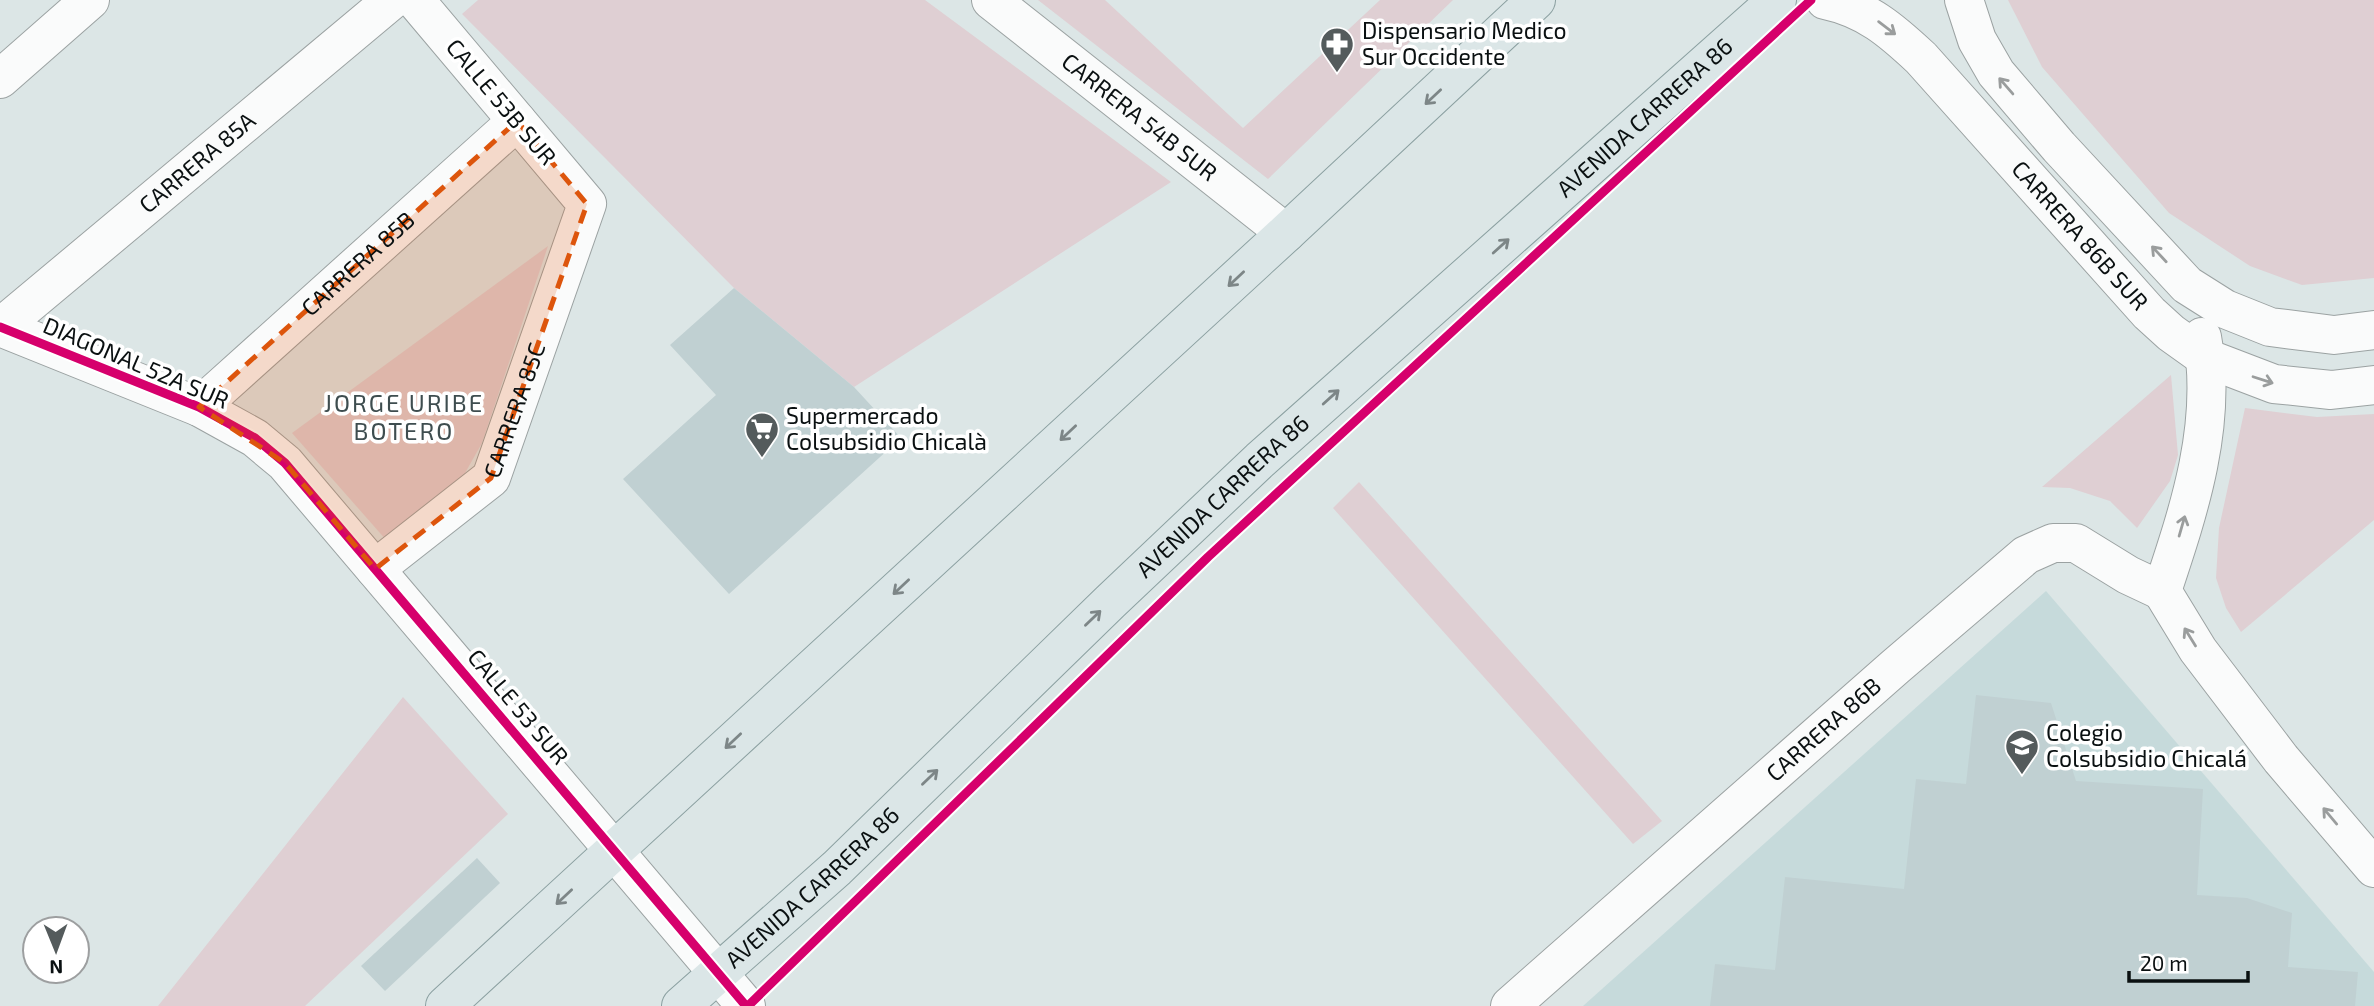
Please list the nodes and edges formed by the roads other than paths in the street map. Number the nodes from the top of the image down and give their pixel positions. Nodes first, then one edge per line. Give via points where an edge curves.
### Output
1 (89, 0) edge
2 (392, 0) edge
3 (415, 0) edge
4 (991, 0) edge
5 (1536, 0) edge
6 (1777, 0) edge
7 (1825, 0) edge
8 (1964, 0) edge
9 (0, 79) edge
10 (517, 121) junction
11 (587, 204) joint
12 (1286, 233) junction
13 (2187, 285) junction
14 (1, 327) edge
15 (2374, 330) edge
16 (2206, 358) junction
17 (2374, 385) edge
18 (199, 407) junction
19 (255, 438) joint
20 (375, 569) junction
21 (2162, 591) junction
22 (614, 851) junction
23 (2374, 868) edge
24 (719, 974) junction
25 (445, 1006) edge
26 (681, 1006) edge
27 (746, 1006) edge
28 (1510, 1006) edge

1 - 9 street
2 - 14 street, CARRERA 85A
3 - 10 street, CALLE 53B SUR
4 - 12 street, CARRERA 54B SUR
5 -> 12 main road
24 -> 6 main road, AVENIDA CARRERA 86 via 837,868 1260,460
7 -> 16 street, CARRERA 86B SUR via 1847,5 1885,25 1921,58 2150,313
13 -> 8 street, CARRERA 86B SUR via 1996,73 1977,40
10 - 11 street, CALLE 53B SUR
10 - 18 street, CARRERA 85B
11 - 20 street, CARRERA 85C via 491,478
12 -> 22 main road
13 - 15 street, CARRERA 86B SUR via 2225,309 2270,327 2334,335
13 - 16 street
14 - 18 street, DIAGONAL 52A SUR
16 -> 17 street, CARRERA 86B SUR via 2274,384 2331,390
21 -> 16 street via 2204,440
18 - 19 street, DIAGONAL 52A SUR
19 - 20 street, CALLE 53 SUR via 285,463
20 - 22 street, CALLE 53 SUR
23 -> 21 street via 2272,748 2198,650
21 - 28 street, CARRERA 86B via 2076,543 2053,543 2026,555
22 - 24 street, CALLE 53 SUR
22 -> 25 main road
24 - 26 main road, AVENIDA CARRERA 86
24 - 27 street, CALLE 53 SUR

